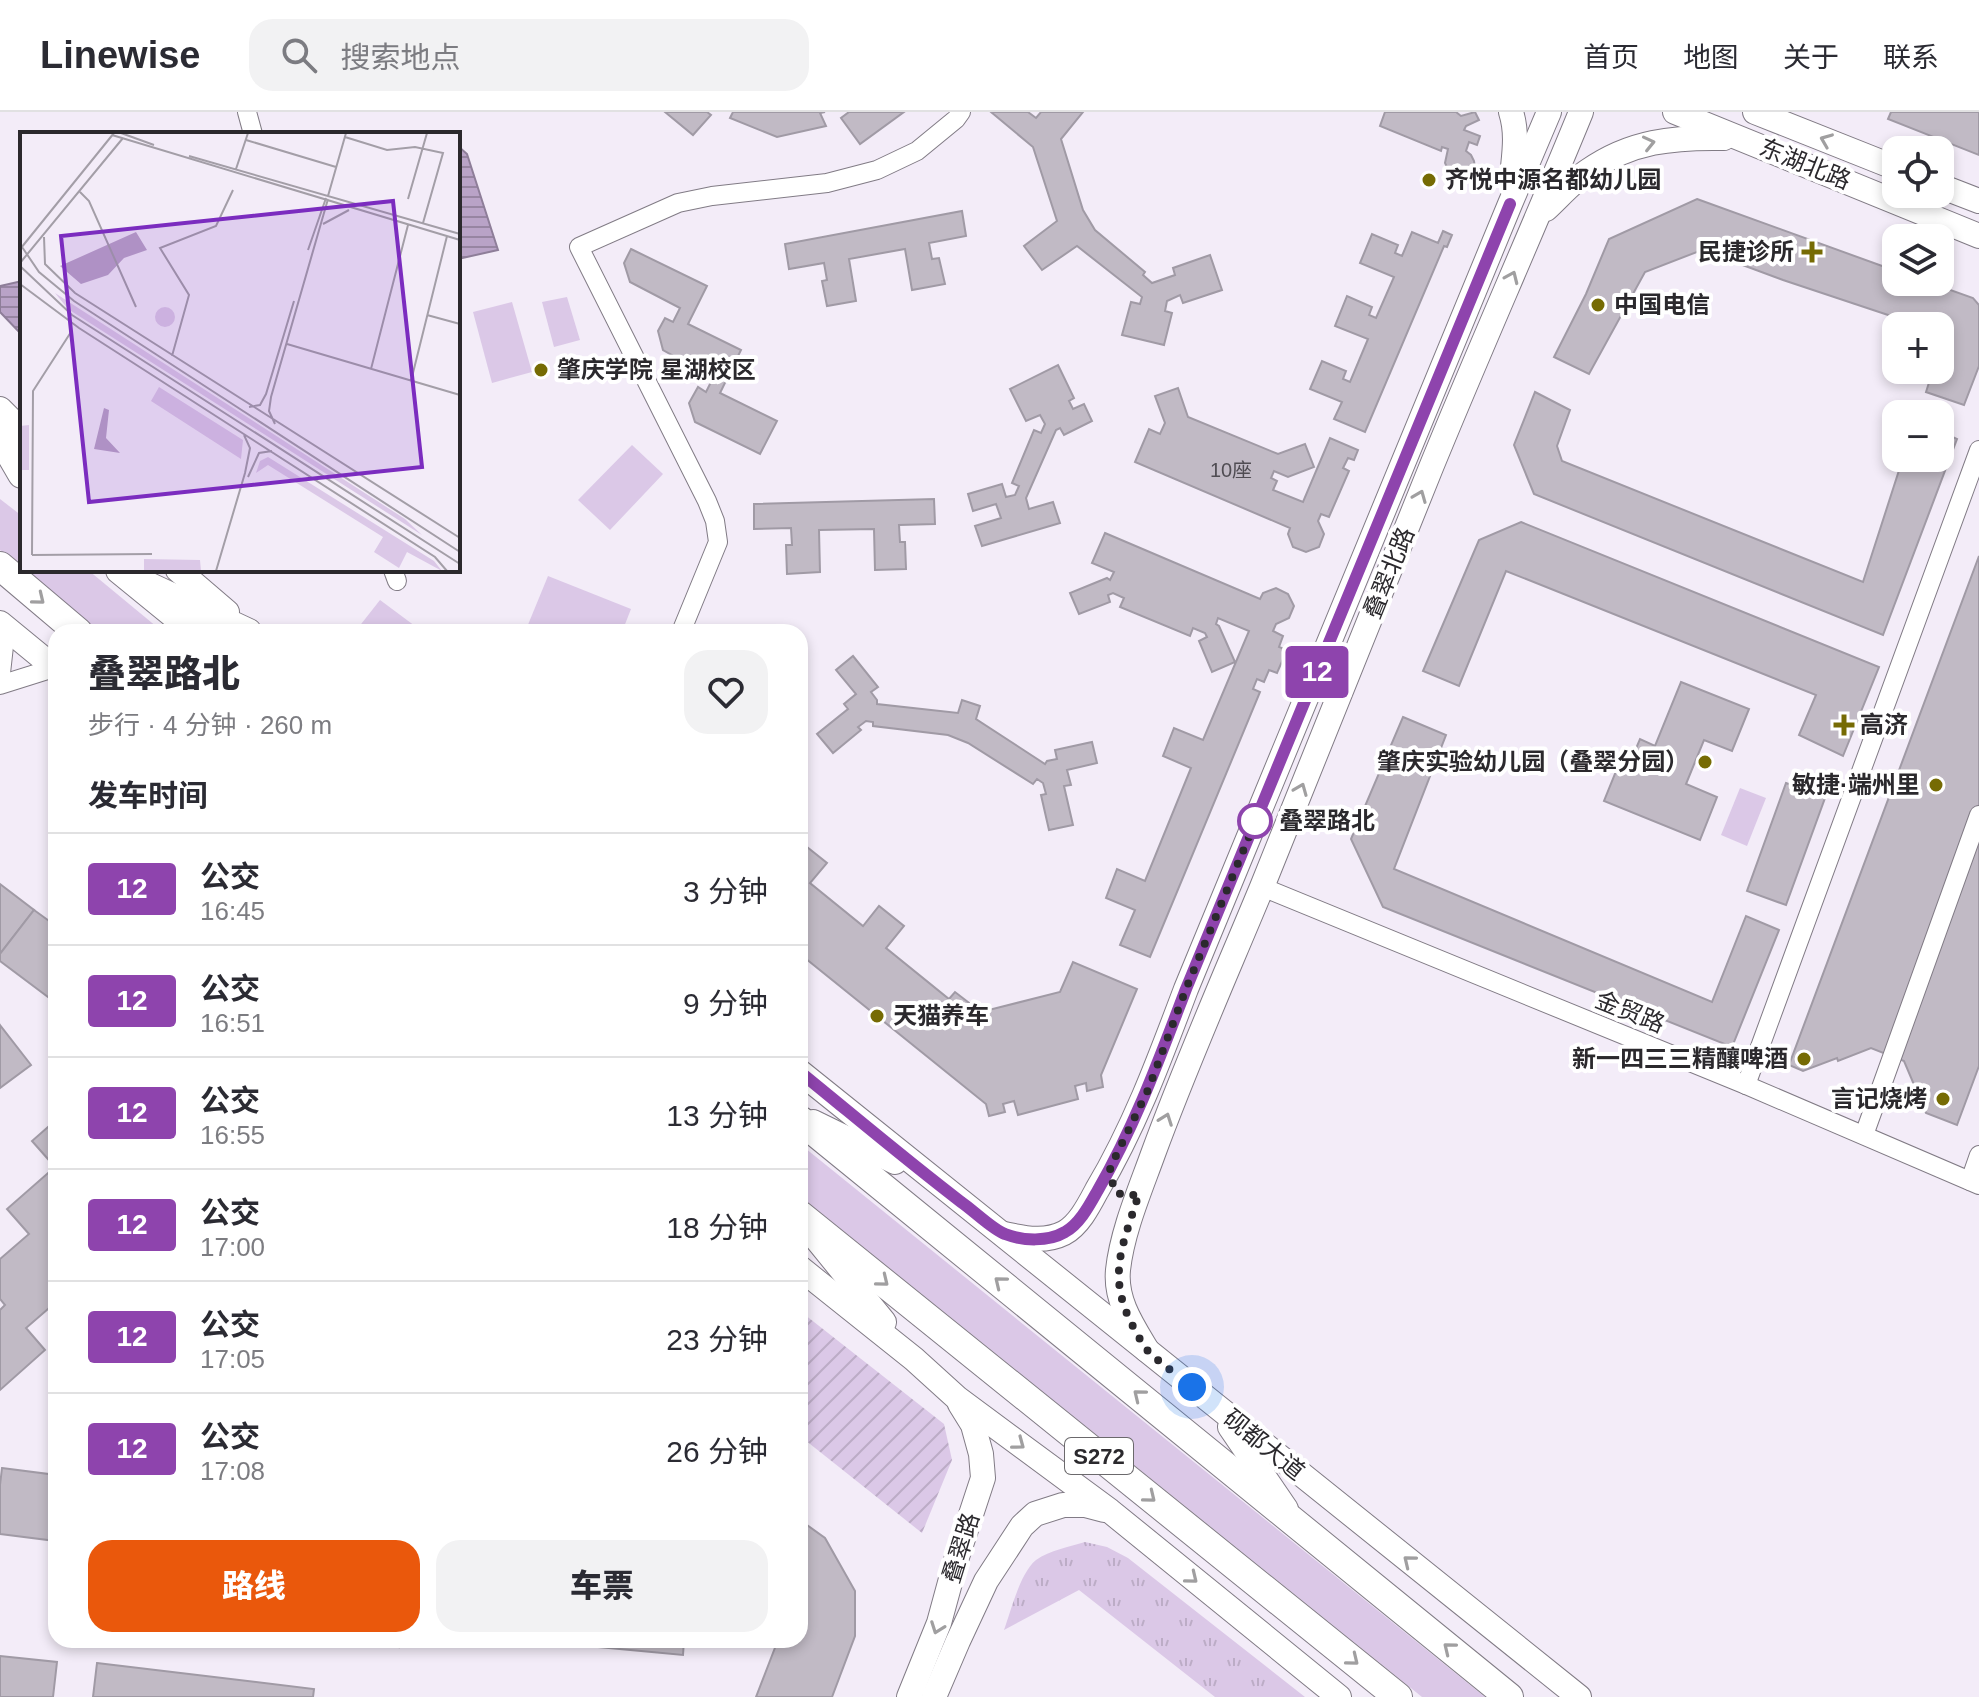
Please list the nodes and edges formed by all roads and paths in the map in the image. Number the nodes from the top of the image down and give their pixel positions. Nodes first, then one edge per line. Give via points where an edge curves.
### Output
1 (247, 112) edge
2 (961, 112) edge
3 (1511, 112) edge
4 (1549, 112) edge
5 (1581, 112) edge
6 (1675, 112) edge
7 (1755, 112) edge
8 (252, 132) edge
9 (1742, 139) junction
10 (1882, 162) edge
11 (1954, 191) edge
12 (1979, 201) edge
13 (1510, 204) junction
14 (1539, 216) junction
15 (1979, 236) edge
16 (0, 409) edge
17 (20, 429) edge
18 (0, 436) edge
19 (1979, 450) edge
20 (0, 469) edge
21 (20, 471) edge
22 (20, 486) edge
23 (0, 566) edge
24 (122, 572) edge
25 (180, 572) edge
26 (68, 624) edge
27 (186, 624) edge
28 (235, 624) edge
29 (242, 624) edge
30 (684, 624) edge
31 (3, 625) edge
32 (48, 662) edge
33 (48, 670) edge
34 (0, 683) edge
35 (1979, 815) edge
36 (1262, 887) junction
37 (808, 1078) edge
38 (1746, 1085) junction
39 (808, 1122) edge
40 (808, 1125) edge
41 (1864, 1135) junction
42 (1979, 1155) edge
43 (1110, 1168) junction
44 (934, 1180) junction
45 (1974, 1183) edge
46 (1139, 1193) junction
47 (808, 1223) edge
48 (808, 1227) edge
49 (1004, 1234) junction
50 (808, 1274) edge
51 (1147, 1350) junction
52 (914, 1359) junction
53 (957, 1398) junction
54 (1215, 1405) junction
55 (1110, 1511) junction
56 (1299, 1527) junction
57 (957, 1557) junction
58 (986, 1581) junction
59 (909, 1697) edge
60 (934, 1697) edge
61 (1339, 1697) edge
62 (1398, 1697) edge
63 (1509, 1697) edge
64 (1579, 1697) edge

1 - 8 street
2 - 30 street via 917,151 877,170 827,183 678,203 579,247 715,521 718,542
3 - 13 main road via 1516,145
4 - 13 main road, 叠翠北路
5 - 14 main road, 叠翠北路
6 - 9 main road, 东湖北路
10 -> 7 main road, 东湖北路
14 -> 9 main road via 1586,172 1636,146 1666,139
9 - 15 main road, 东湖北路
11 - 12 main road
13 - 14 main road
13 - 43 main road, 叠翠北路 via 1148,1090
36 -> 14 main road, 叠翠北路
16 - 17 main road
18 - 21 main road
19 - 38 street
20 - 22 main road
23 -> 26 main road
24 - 27 main road
24 - 28 main road
25 - 29 main road
31 - 32 main road
31 - 34 street
33 - 34 street
35 - 41 street
36 - 38 street, 金贸路
46 -> 36 main road, 叠翠北路
37 - 44 main road, 砚都大道
38 - 41 street, 金贸路
39 - 44 main road
56 -> 40 main road, 砚都大道
41 - 45 street, 金贸路
42 - 45 street
43 - 46 main road via 1114,1191 1127,1197
43 - 49 main road, 叠翠北路 via 1066,1232 1031,1240
44 - 49 main road, 砚都大道
46 - 51 main road, 叠翠北路 via 1117,1272 1120,1297
47 -> 62 main road, S272
48 - 52 main road
49 - 51 main road, 砚都大道
50 - 52 main road
51 - 54 main road, 砚都大道
52 - 53 main road
53 -> 55 main road
53 - 57 main road, 叠翠路 via 973,1425 983,1478
54 - 56 main road
64 -> 54 main road, 砚都大道
55 - 58 main road, 叠翠路 via 1063,1505 1035,1514
55 -> 61 main road
63 -> 56 main road, 砚都大道
57 - 58 main road via 971,1552 982,1556 990,1566
57 -> 59 main road, 叠翠路 via 939,1623
58 - 60 main road, 叠翠路

